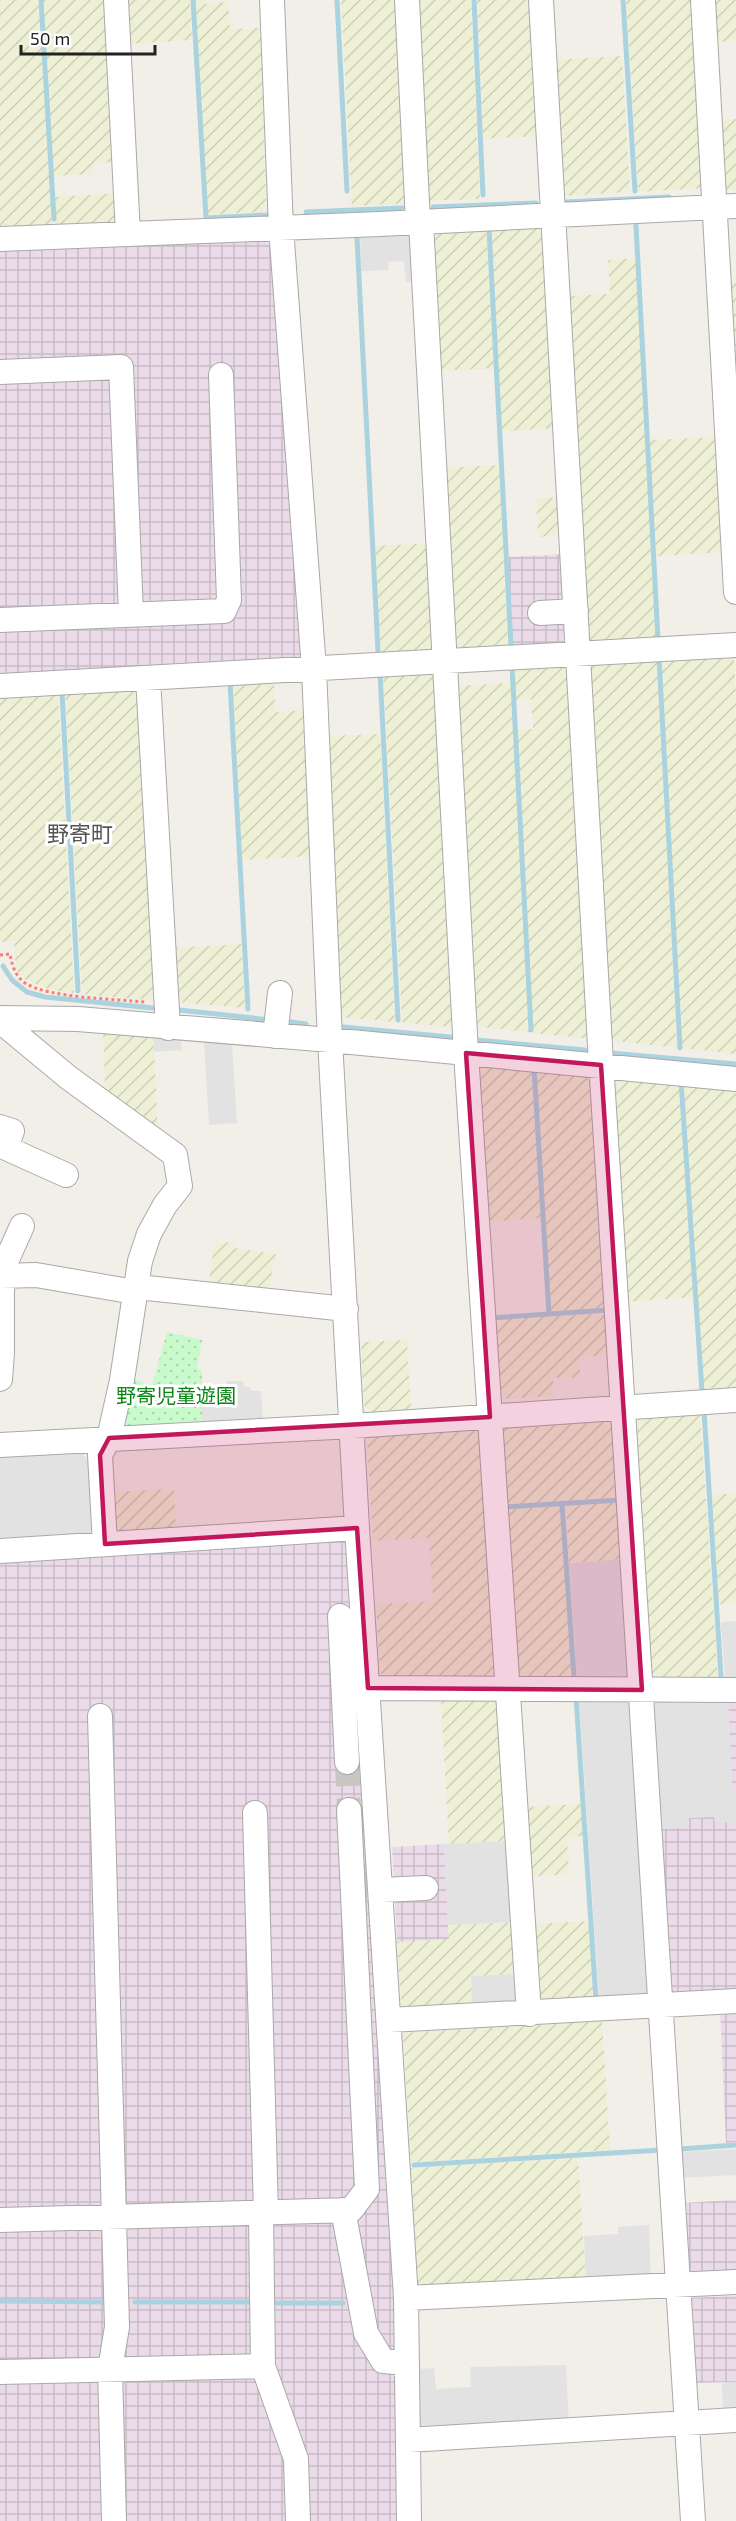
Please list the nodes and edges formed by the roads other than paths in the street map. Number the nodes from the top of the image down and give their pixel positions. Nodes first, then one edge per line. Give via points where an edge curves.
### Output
1 (116, 0) edge
2 (272, 0) edge
3 (407, 0) edge
4 (542, 0) edge
5 (703, 0) edge
6 (724, 207) edge
7 (553, 215) junction
8 (420, 222) junction
9 (281, 228) junction
10 (128, 234) junction
11 (0, 239) edge
12 (0, 372) edge
13 (221, 375) dead end
14 (736, 592) edge
15 (576, 611) junction
16 (540, 613) dead end
17 (131, 614) junction
18 (0, 620) edge
19 (736, 645) edge
20 (579, 654) junction
21 (444, 662) junction
22 (314, 669) junction
23 (148, 678) junction
24 (0, 686) edge
25 (0, 1019) edge
26 (168, 1028) junction
27 (330, 1040) junction
28 (466, 1053) junction
29 (601, 1065) junction
30 (736, 1078) edge
31 (0, 1126) edge
32 (66, 1175) dead end
33 (22, 1226) dead end
34 (1, 1276) edge
35 (136, 1289) junction
36 (346, 1309) junction
37 (0, 1379) edge
38 (736, 1400) edge
39 (623, 1408) junction
40 (490, 1417) junction
41 (352, 1426) junction
42 (109, 1438) junction
43 (0, 1445) edge
44 (357, 1528) junction
45 (105, 1544) junction
46 (0, 1551) edge
47 (340, 1616) dead end
48 (368, 1688) junction
49 (507, 1689) junction
50 (642, 1690) junction
51 (736, 1690) edge
52 (100, 1716) dead end
53 (347, 1762) tunnel mouth
54 (349, 1810) tunnel mouth
55 (255, 1813) dead end
56 (426, 1888) dead end
57 (381, 1890) junction
58 (736, 2001) edge
59 (662, 2006) junction
60 (529, 2014) junction
61 (389, 2020) junction
62 (343, 2211) junction
63 (263, 2213) junction
64 (114, 2217) junction
65 (0, 2220) edge
66 (736, 2283) edge
67 (679, 2285) junction
68 (406, 2298) junction
69 (407, 2363) junction
70 (263, 2366) junction
71 (110, 2369) junction
72 (0, 2372) edge
73 (736, 2420) edge
74 (687, 2423) junction
75 (408, 2440) junction
76 (114, 2521) edge
77 (298, 2521) edge
78 (409, 2521) edge
79 (693, 2521) edge

1 - 10 street
2 - 9 street
3 - 8 street
4 - 7 street
5 - 6 street
6 - 7 street
6 - 14 street
7 - 8 street
7 - 15 street
8 - 9 street
8 - 21 street
9 - 10 street
9 - 22 street
10 - 11 street
12 - 17 street via 121,367
13 - 17 street via 230,600 224,610
15 - 16 street
15 - 20 street
17 - 18 street
19 - 20 street
20 - 21 street
20 - 29 street
21 - 22 street
21 - 28 street
22 - 23 street
22 - 27 street
23 - 24 street
23 - 26 street
25 - 26 street via 78,1019
25 - 35 street via 69,1078 176,1155 180,1186 149,1234
26 - 27 street via 277,1017
27 - 28 street
27 - 36 street
28 - 29 street
28 - 40 street
29 - 30 street
29 - 39 street
31 - 32 street via 12,1131 6,1148
33 - 34 street
34 - 35 street via 36,1275
34 - 37 street
35 - 36 street
35 - 42 street
36 - 41 street
38 - 39 street
39 - 40 street
39 - 50 street
40 - 41 street
40 - 49 street
41 - 42 street
41 - 44 street
42 - 43 street
42 - 45 street via 100,1455
44 - 45 street
44 - 48 street
45 - 46 street
47 - 53 street
48 - 49 street
48 - 57 street
49 - 50 street
49 - 60 street
50 - 51 street
50 - 59 street
52 - 64 street
54 - 62 street via 367,2189 351,2210
55 - 63 street
56 - 57 street
57 - 61 street
58 - 59 street
59 - 60 street
59 - 67 street
60 - 61 street
61 - 68 street
62 - 63 street
62 - 69 street via 366,2333 383,2361
63 - 64 street
63 - 70 street
64 - 65 street
64 - 71 street via 117,2327
66 - 67 street
67 - 68 street
67 - 74 street
68 - 69 street
69 - 75 street
70 - 71 street
70 - 77 street via 296,2459
71 - 72 street
71 - 76 street
73 - 74 street
74 - 75 street
74 - 79 street
75 - 78 street

